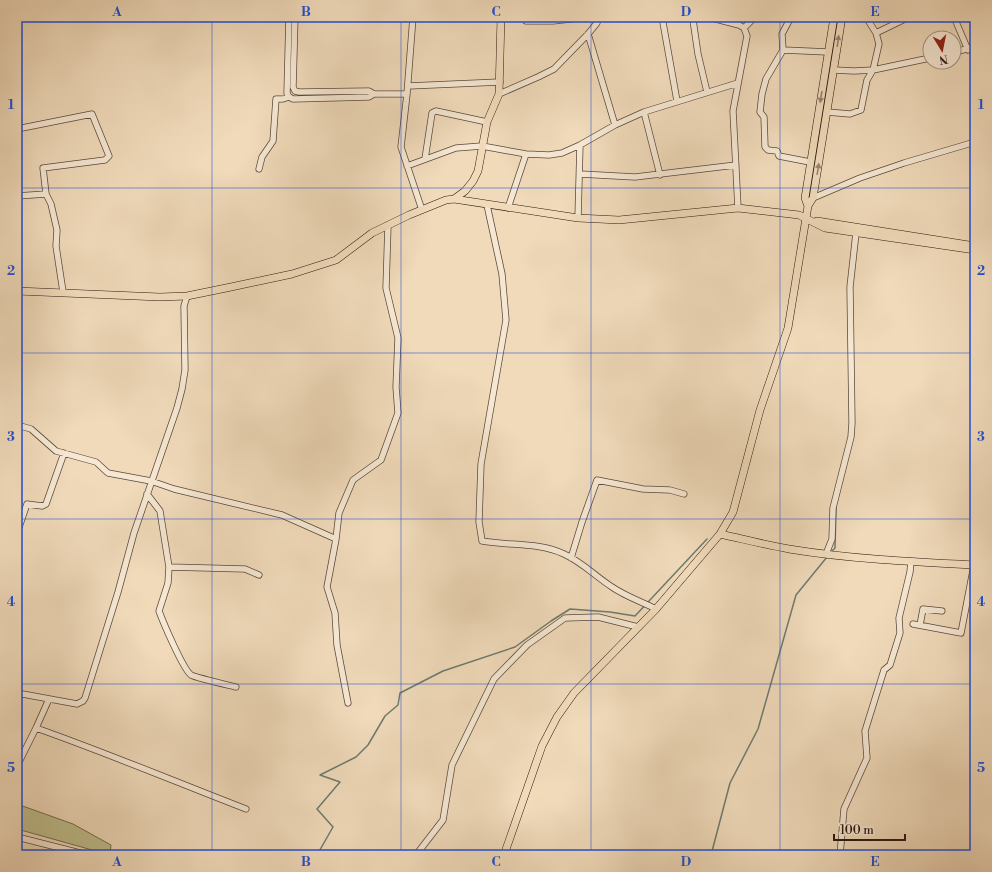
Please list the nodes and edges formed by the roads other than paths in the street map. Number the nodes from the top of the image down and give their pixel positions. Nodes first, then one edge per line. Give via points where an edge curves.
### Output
1 (66, 17) edge
2 (91, 17) edge
3 (289, 17) edge
4 (295, 17) edge
5 (414, 17) edge
6 (501, 17) edge
7 (589, 17) edge
8 (598, 17) edge
9 (630, 17) edge
10 (690, 17) edge
11 (708, 17) edge
12 (757, 17) edge
13 (791, 17) edge
14 (834, 17) edge
15 (842, 17) edge
16 (866, 17) edge
17 (909, 17) edge
18 (954, 17) edge
19 (662, 18) edge
20 (526, 21) dead end
21 (744, 28) junction
22 (876, 33) junction
23 (588, 34) junction
24 (975, 47) edge
25 (783, 50) junction
26 (968, 50) junction
27 (962, 51) edge
28 (828, 52) junction
29 (922, 60) edge
30 (834, 70) junction
31 (873, 70) junction
32 (500, 82) junction
33 (738, 83) junction
34 (408, 86) junction
35 (707, 92) junction
36 (374, 94) junction
37 (407, 94) junction
38 (499, 94) junction
39 (289, 97) junction
40 (677, 101) junction
41 (644, 112) junction
42 (827, 112) junction
43 (487, 122) junction
44 (615, 125) junction
45 (17, 129) edge
46 (975, 142) edge
47 (580, 145) junction
48 (482, 146) junction
49 (526, 154) junction
50 (425, 159) junction
51 (810, 162) junction
52 (736, 165) junction
53 (407, 166) junction
54 (259, 169) dead end
55 (580, 174) junction
56 (660, 174) junction
57 (46, 194) junction
58 (17, 196) edge
59 (813, 198) junction
60 (454, 199) junction
61 (487, 205) junction
62 (808, 206) junction
63 (508, 208) junction
64 (738, 208) junction
65 (422, 210) junction
66 (578, 218) junction
67 (807, 219) junction
68 (388, 225) junction
69 (856, 233) junction
70 (975, 246) edge
71 (975, 250) edge
72 (17, 291) edge
73 (63, 292) junction
74 (187, 296) junction
75 (17, 425) edge
76 (64, 453) junction
77 (152, 481) junction
78 (147, 494) junction
79 (684, 494) dead end
80 (17, 533) edge
81 (720, 534) junction
82 (336, 539) junction
83 (826, 554) junction
84 (571, 558) junction
85 (910, 562) junction
86 (975, 565) edge
87 (169, 567) junction
88 (259, 575) dead end
89 (656, 609) junction
90 (942, 611) dead end
91 (913, 624) dead end
92 (920, 625) junction
93 (638, 627) junction
94 (236, 687) dead end
95 (17, 693) edge
96 (49, 699) junction
97 (348, 703) dead end
98 (36, 728) junction
99 (17, 766) edge
100 (246, 809) dead end
101 (17, 836) edge
102 (88, 855) edge
103 (416, 855) edge
104 (504, 855) edge
105 (840, 855) edge

1 - 2 street
3 - 39 street
4 - 36 street via 295,91 369,91
5 - 34 street
6 - 32 main road
7 - 20 street
8 - 23 street
9 - 19 street
10 - 19 street
10 - 35 street via 693,20
11 - 21 street
12 - 21 street
13 - 25 street via 782,34
14 - 28 main road
30 -> 15 main road
16 - 22 street
17 - 22 street
18 - 26 street
19 - 40 street
21 - 33 street via 747,36
22 - 31 street via 879,44
23 - 38 street via 554,69
23 - 44 street
24 - 26 street
25 - 28 street
25 - 51 street via 766,79 762,94 760,112 764,117 765,147 777,151 779,156
26 - 27 street
28 -> 51 main road
29 - 31 street
30 - 31 street
30 - 42 main road
31 - 42 street via 867,80 861,110 850,114
32 - 34 street
32 - 38 main road
33 - 35 street
33 - 52 street via 733,111
34 - 37 street
35 - 40 street
36 - 37 street
36 - 39 street via 369,97
37 - 53 street via 401,147
38 - 43 main road
39 - 54 street via 276,99 273,141 262,157
40 - 41 street
41 - 44 street
41 - 56 street
59 -> 42 main road
43 - 48 main road
43 - 50 street via 436,111 432,113
44 - 47 street
45 - 57 street via 92,114 109,156 105,160 43,168
46 - 59 street via 867,175
47 - 49 street via 562,153
47 - 55 street
48 - 49 street
48 - 50 street via 456,148
48 - 60 main road via 478,171 473,181
49 - 63 street
50 - 53 street
51 - 62 main road via 805,198
52 - 56 street
52 - 64 street
53 - 65 street
55 - 56 street via 635,177
55 - 66 street
57 - 58 street
57 - 73 street via 57,230 56,246
59 - 62 main road
60 - 61 main road
60 - 65 main road
61 - 63 main road
61 - 84 street via 502,274 506,320 481,464 479,522 482,541 536,545
62 - 67 main road
63 - 66 main road
64 - 66 main road via 619,220
64 - 67 main road via 799,215
65 - 68 main road
67 - 69 main road via 825,228
67 - 70 main road
67 - 81 main road via 788,328 760,410 733,512
68 - 74 main road via 372,233 336,260 292,274
68 - 82 street via 386,288 398,338 398,413 381,460 353,480 339,513
69 - 71 main road
69 - 83 street via 850,287 851,437 833,508 832,539
72 - 73 main road
73 - 74 main road
74 - 77 street via 184,306 185,364 182,389
75 - 76 street via 30,429 56,451
76 - 77 street via 96,462 108,473
76 - 80 street via 46,504 26,504
77 - 78 street
77 - 82 street via 174,489 282,515
78 - 87 street via 160,511
78 - 96 street via 83,701 77,704
79 - 84 street via 597,480
81 - 83 main road
81 - 89 main road
82 - 97 street via 327,587 335,613 337,645
83 - 85 main road
84 - 89 street via 612,587
85 - 86 main road
85 - 105 street via 900,618 900,633 890,665 884,670 865,731 867,758 844,809
86 - 92 street via 961,633
87 - 88 street via 245,569
87 - 94 street via 168,583 158,611 186,668 191,675
89 - 93 main road
90 - 92 street via 923,609
91 - 92 street
93 - 103 street via 598,617 565,618 527,645 494,679 452,765 443,820
93 - 104 main road via 574,693 557,717 542,746
95 - 96 street
96 - 98 street
98 - 99 street
98 - 100 street
101 - 102 street

